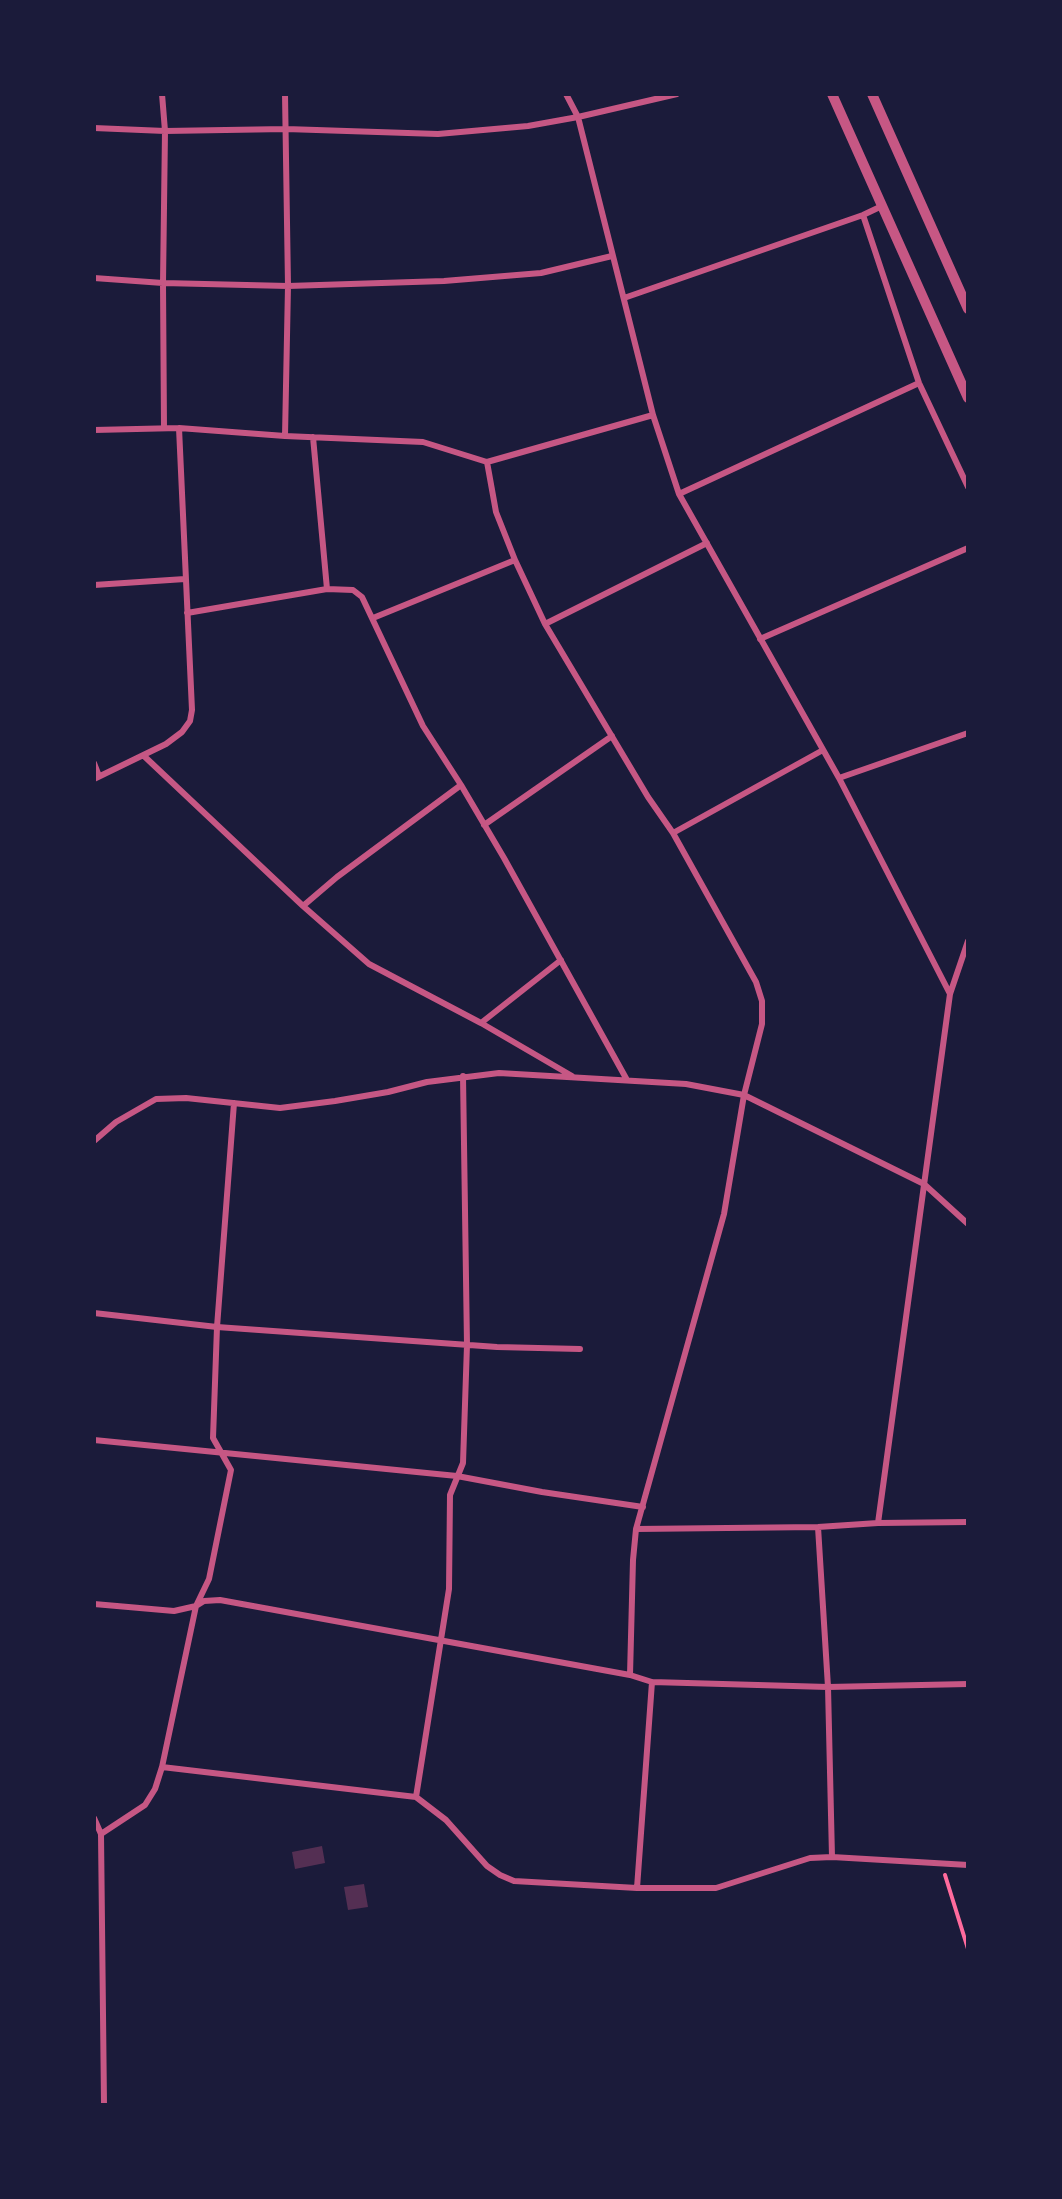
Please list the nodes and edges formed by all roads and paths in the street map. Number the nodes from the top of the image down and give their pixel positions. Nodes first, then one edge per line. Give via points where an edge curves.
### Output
1 (162, 94) edge
2 (285, 94) edge
3 (566, 94) edge
4 (677, 94) edge
5 (832, 94) edge
6 (872, 94) edge
7 (578, 117) junction
8 (94, 128) edge
9 (286, 129) junction
10 (165, 131) junction
11 (882, 206) junction
12 (863, 215) junction
13 (612, 256) junction
14 (94, 278) edge
15 (163, 283) junction
16 (288, 286) junction
17 (624, 298) junction
18 (968, 309) edge
19 (919, 383) junction
20 (968, 398) edge
21 (653, 415) junction
22 (164, 428) junction
23 (179, 428) junction
24 (94, 430) edge
25 (285, 436) junction
26 (313, 437) junction
27 (487, 462) junction
28 (968, 488) edge
29 (679, 494) junction
30 (707, 543) junction
31 (968, 548) edge
32 (515, 560) junction
33 (184, 579) junction
34 (94, 585) edge
35 (327, 589) junction
36 (187, 612) junction
37 (373, 618) junction
38 (545, 624) junction
39 (760, 639) junction
40 (968, 734) edge
41 (612, 736) junction
42 (823, 750) junction
43 (144, 756) junction
44 (94, 763) edge
45 (97, 777) edge
46 (839, 778) junction
47 (461, 785) junction
48 (484, 825) junction
49 (673, 833) junction
50 (303, 906) junction
51 (968, 941) edge
52 (561, 960) junction
53 (950, 994) junction
54 (481, 1023) junction
55 (463, 1076) junction
56 (574, 1077) junction
57 (627, 1080) junction
58 (744, 1095) junction
59 (234, 1103) junction
60 (94, 1141) edge
61 (924, 1184) junction
62 (968, 1224) edge
63 (94, 1313) edge
64 (218, 1326) junction
65 (467, 1345) junction
66 (580, 1349) dead end
67 (94, 1440) edge
68 (221, 1452) junction
69 (457, 1476) junction
70 (643, 1507) junction
71 (968, 1522) edge
72 (878, 1523) junction
73 (818, 1527) junction
74 (636, 1529) junction
75 (94, 1604) edge
76 (196, 1606) junction
77 (442, 1640) junction
78 (630, 1675) junction
79 (652, 1682) junction
80 (968, 1684) edge
81 (828, 1687) junction
82 (162, 1767) junction
83 (416, 1797) junction
84 (94, 1818) edge
85 (101, 1834) junction
86 (832, 1857) junction
87 (942, 1863) junction
88 (968, 1865) edge
89 (637, 1888) junction
90 (968, 1949) edge
91 (104, 2096) junction
92 (99, 2104) edge
93 (104, 2104) edge

1 - 10 street
2 - 9 street
3 - 7 street
4 - 7 street
5 - 11 street
6 - 18 street
7 - 9 street via 438,134
7 - 13 street
8 - 10 street
9 - 10 street
9 - 16 street
10 - 15 street
11 - 12 street
11 - 20 street
12 - 17 street
12 - 19 street
13 - 16 street via 541,273 444,281
13 - 17 street
14 - 15 street
15 - 16 street
15 - 22 street
16 - 25 street
17 - 21 street
19 - 28 street
19 - 29 street
21 - 27 street
21 - 29 street
22 - 23 street
22 - 24 street
23 - 25 street
23 - 33 street
25 - 26 street
26 - 27 street via 423,442
26 - 35 street
27 - 32 street via 496,512
29 - 30 street
30 - 38 street
30 - 39 street
31 - 39 street
32 - 37 street
32 - 38 street
33 - 34 street
33 - 36 street
35 - 36 street
35 - 37 street via 353,590 362,597
36 - 43 street via 190,721 182,732
37 - 47 street via 423,726
38 - 41 street
39 - 42 street
40 - 46 street
41 - 48 street
41 - 49 street
42 - 46 street
42 - 49 street
43 - 45 street
43 - 50 street
44 - 45 street
46 - 53 street
47 - 48 street
47 - 50 street
48 - 52 street
49 - 58 street via 756,982 762,1001 762,1024
50 - 54 street via 369,964
51 - 53 street
52 - 54 street
52 - 57 street
53 - 61 street
54 - 56 street
55 - 56 street via 499,1073
55 - 59 street via 280,1108
55 - 65 street
56 - 57 street
57 - 58 street via 686,1084
58 - 61 street
58 - 70 street via 724,1214
59 - 60 street via 156,1099 116,1122
59 - 64 street
61 - 62 street
61 - 72 street
63 - 64 street
64 - 65 street
64 - 68 street via 213,1438
65 - 66 street
65 - 69 street via 463,1463
67 - 68 street
68 - 69 street
68 - 76 street via 231,1470 209,1579
69 - 70 street
69 - 77 street via 450,1496 449,1588
70 - 74 street
71 - 72 street
72 - 73 street
73 - 74 street
73 - 81 street
74 - 78 street
75 - 76 street via 174,1611
76 - 77 street via 219,1600
76 - 82 street
77 - 78 street
77 - 83 street
78 - 79 street
79 - 81 street
79 - 89 street
80 - 81 street
81 - 86 street
82 - 83 street
82 - 85 street via 145,1805
83 - 89 street via 446,1820 487,1866 514,1881
84 - 85 street
85 - 91 street
86 - 87 street
86 - 89 street via 810,1858 716,1888
87 - 88 street
87 - 90 path
91 - 92 street
91 - 93 street

